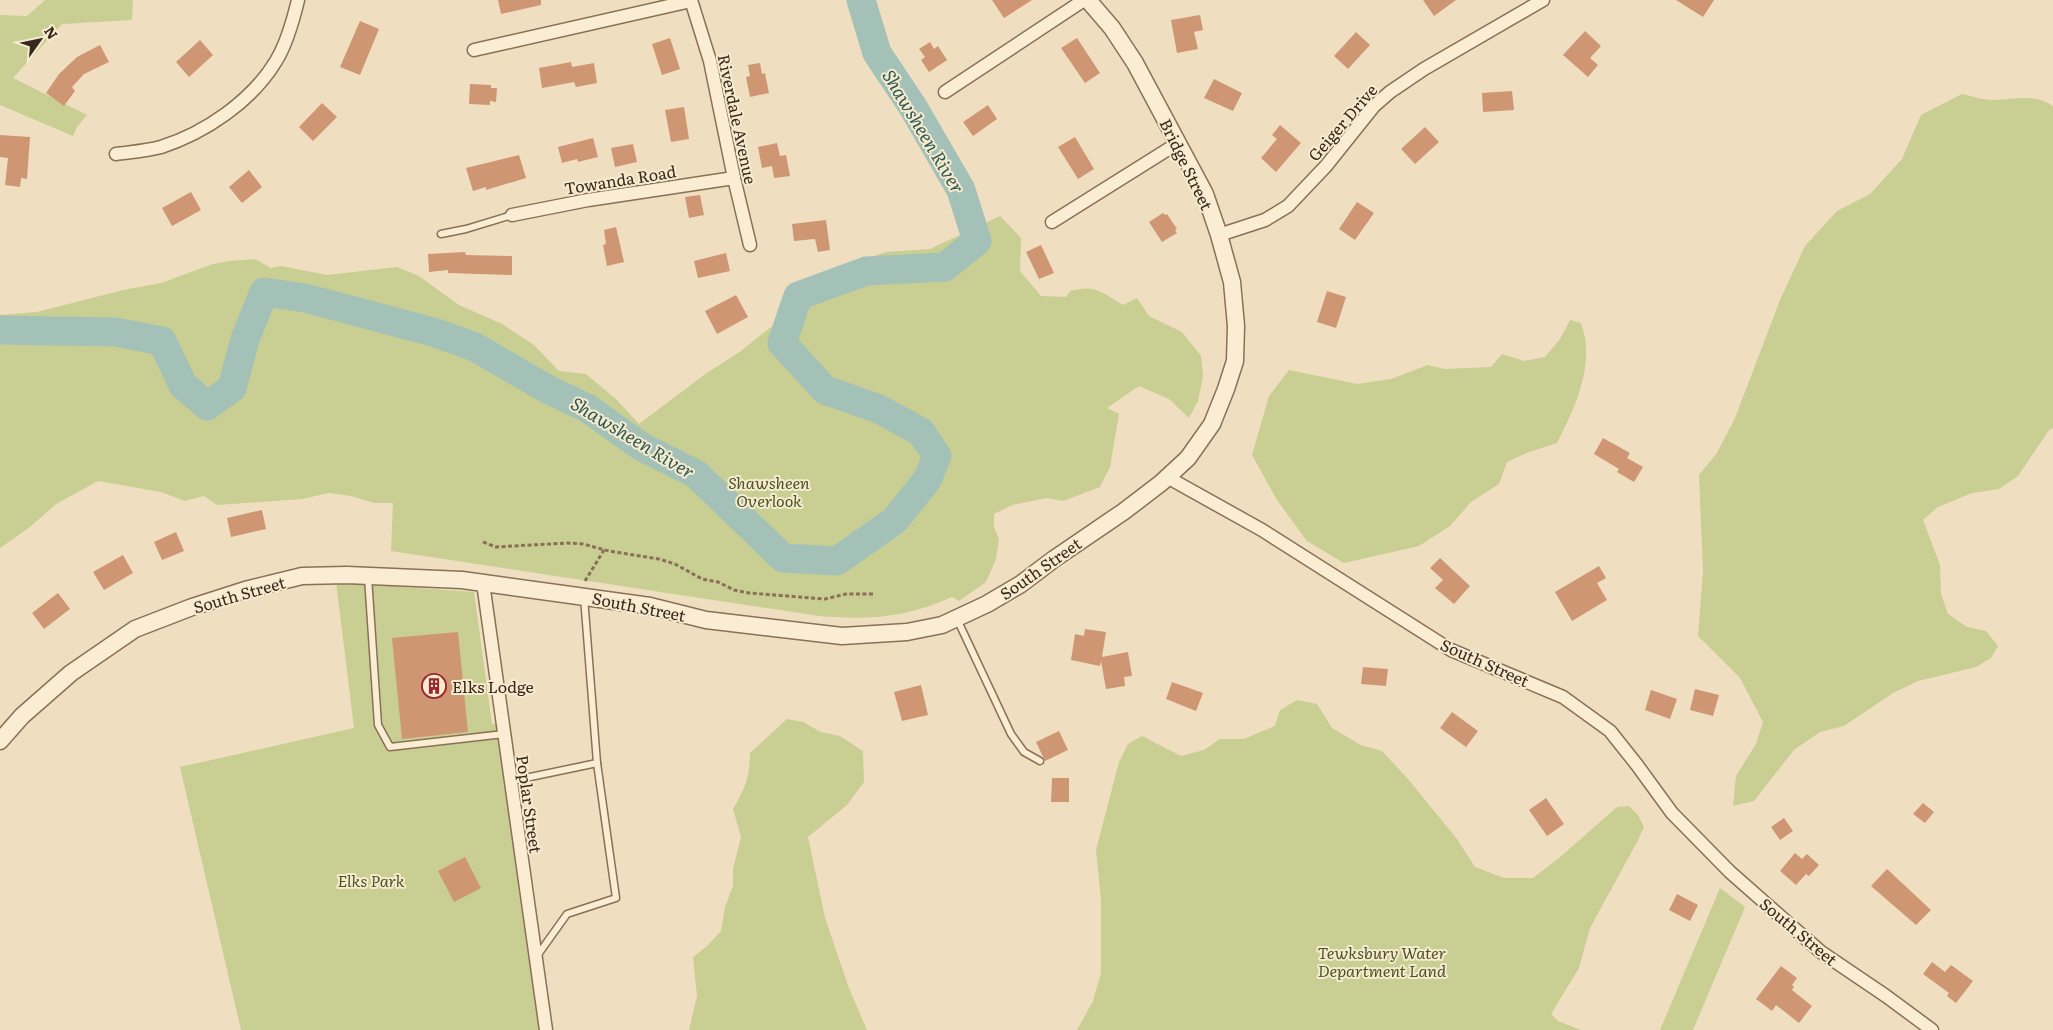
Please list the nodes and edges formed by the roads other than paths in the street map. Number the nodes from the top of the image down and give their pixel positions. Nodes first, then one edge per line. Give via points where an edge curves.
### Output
1 (298, 0) edge
2 (1084, 0) edge
3 (1088, 0) edge
4 (1543, 0) edge
5 (691, 1) edge
6 (474, 50) dead end
7 (945, 92) dead end
8 (1178, 143) junction
9 (116, 154) dead end
10 (734, 178) junction
11 (512, 215) joint
12 (1052, 222) dead end
13 (440, 234) dead end
14 (1219, 234) junction
15 (750, 245) dead end
16 (1167, 477) junction
17 (368, 575) junction
18 (483, 582) junction
19 (584, 596) junction
20 (957, 618) junction
21 (504, 734) junction
22 (0, 741) edge
23 (1040, 761) dead end
24 (597, 763) junction
25 (511, 781) junction
26 (536, 959) junction
27 (546, 1030) edge
28 (1932, 1030) edge

1 - 9 street via 276,61 237,104 209,125 171,143
2 - 7 street
3 - 8 street, Bridge Street via 1135,63
4 - 14 street, Geiger Drive via 1390,92 1374,106 1326,166 1288,206 1265,220
5 - 6 street
5 - 10 street, Riverdale Avenue via 710,61
8 - 12 street
8 - 14 street, Bridge Street via 1205,194
10 - 11 street, Towanda Road
10 - 15 street, Riverdale Avenue
11 - 13 lane
14 - 16 street, Bridge Street via 1232,282 1235,361 1212,424 1188,458
16 - 20 street, South Street via 1020,584
16 - 28 street, South Street via 1262,530 1451,650 1563,697 1610,731 1672,814 1730,872 1821,952
17 - 18 street, South Street
17 - 21 lane via 378,725 390,747
17 - 22 street, South Street via 302,576 245,590 135,629 71,673 22,716
18 - 19 street, South Street
18 - 21 street, Poplar Street
19 - 20 street, South Street via 650,606 706,620 842,636 907,632 942,625
19 - 24 lane
20 - 23 lane via 1011,734 1024,752
21 - 25 street, Poplar Street
24 - 25 lane
24 - 26 lane via 616,898 567,914
25 - 26 street, Poplar Street
26 - 27 street, Poplar Street

